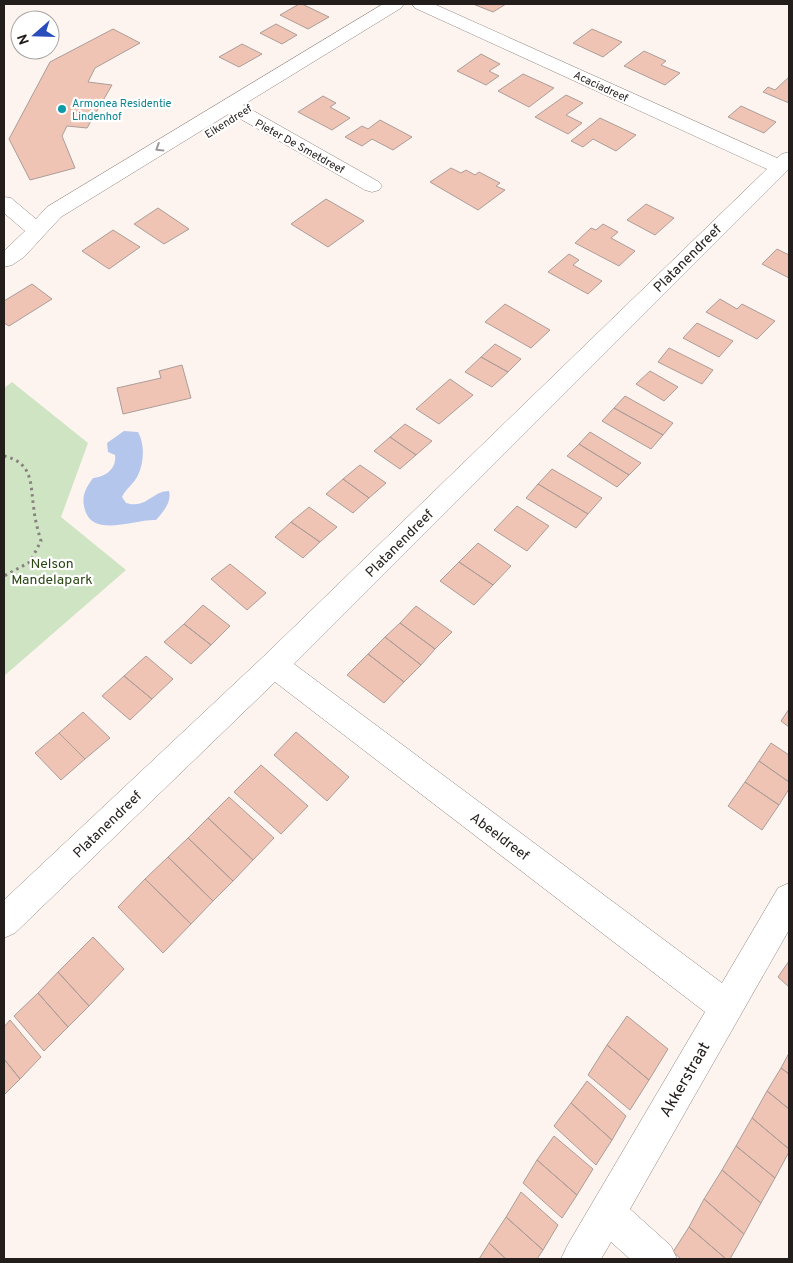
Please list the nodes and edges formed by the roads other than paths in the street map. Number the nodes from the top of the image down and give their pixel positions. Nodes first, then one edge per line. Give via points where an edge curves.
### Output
1 (395, 4) edge
2 (413, 4) edge
3 (422, 4) edge
4 (235, 108) junction
5 (785, 163) edge
6 (372, 186) dead end
7 (4, 203) edge
8 (4, 225) edge
9 (32, 236) junction
10 (4, 260) edge
11 (274, 665) junction
12 (789, 899) edge
13 (4, 922) edge
14 (726, 1007) junction
15 (607, 1214) junction
16 (580, 1259) edge
17 (658, 1259) edge

1 - 4 street, Eikendreef
2 - 4 street, Eikendreef
3 - 5 street, Acaciadreef
4 - 6 street, Pieter De Smetdreef
4 - 9 street, Eikendreef via 66,222
5 - 11 street, Platanendreef
7 - 9 street
8 - 9 street
9 - 10 street, Eikendreef
11 - 13 street, Platanendreef
11 - 14 street, Abeeldreef
12 - 14 street, Akkerstraat
14 - 15 street, Akkerstraat
15 - 16 street, Akkerstraat
15 - 17 street

